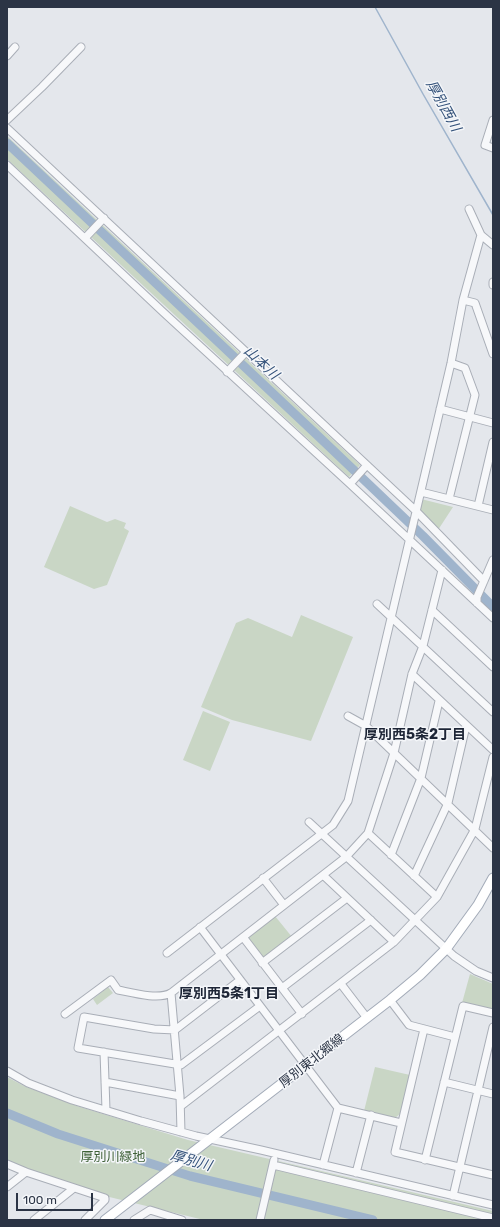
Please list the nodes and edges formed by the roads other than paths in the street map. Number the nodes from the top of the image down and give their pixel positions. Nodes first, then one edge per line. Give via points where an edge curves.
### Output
1 (81, 47) dead end
2 (15, 48) dead end
3 (7, 56) edge
4 (7, 120) edge
5 (493, 120) edge
6 (7, 128) edge
7 (493, 148) edge
8 (7, 165) edge
9 (469, 209) dead end
10 (102, 219) junction
11 (481, 235) junction
12 (85, 238) junction
13 (493, 245) edge
14 (493, 282) edge
15 (493, 285) edge
16 (463, 300) junction
17 (245, 353) junction
18 (493, 354) edge
19 (451, 363) junction
20 (227, 372) junction
21 (440, 409) junction
22 (469, 417) junction
23 (493, 423) edge
24 (493, 442) edge
25 (365, 467) junction
26 (350, 484) junction
27 (421, 492) junction
28 (449, 499) junction
29 (478, 506) junction
30 (493, 510) edge
31 (416, 513) junction
32 (409, 539) junction
33 (493, 560) edge
34 (442, 570) junction
35 (483, 584) junction
36 (477, 600) junction
37 (377, 604) dead end
38 (432, 610) junction
39 (391, 616) junction
40 (493, 618) edge
41 (423, 646) junction
42 (493, 667) edge
43 (412, 674) junction
44 (439, 701) junction
45 (493, 712) edge
46 (348, 716) dead end
47 (366, 726) junction
48 (466, 726) junction
49 (493, 750) edge
50 (394, 753) junction
51 (493, 757) edge
52 (421, 778) junction
53 (448, 803) junction
54 (309, 822) dead end
55 (475, 829) junction
56 (321, 833) junction
57 (368, 833) junction
58 (493, 848) edge
59 (391, 855) junction
60 (346, 857) junction
61 (323, 875) junction
62 (414, 876) junction
63 (263, 878) junction
64 (493, 878) edge
65 (436, 897) junction
66 (347, 898) junction
67 (284, 905) junction
68 (371, 920) junction
69 (416, 920) junction
70 (200, 928) junction
71 (243, 937) junction
72 (394, 942) junction
73 (446, 949) junction
74 (167, 953) dead end
75 (221, 955) junction
76 (262, 963) junction
77 (493, 978) edge
78 (240, 980) junction
79 (341, 984) junction
80 (282, 988) junction
81 (171, 993) junction
82 (390, 1000) junction
83 (77, 1005) junction
84 (260, 1006) junction
85 (493, 1013) edge
86 (65, 1014) dead end
87 (302, 1014) junction
88 (84, 1017) junction
89 (368, 1018) junction
90 (493, 1027) edge
91 (424, 1029) junction
92 (175, 1030) junction
93 (279, 1032) junction
94 (455, 1037) junction
95 (104, 1052) junction
96 (178, 1065) junction
97 (305, 1066) junction
98 (7, 1072) edge
99 (105, 1082) junction
100 (444, 1082) junction
101 (478, 1090) junction
102 (493, 1094) edge
103 (180, 1096) junction
104 (181, 1106) junction
105 (338, 1108) junction
106 (106, 1110) junction
107 (371, 1115) junction
108 (401, 1123) junction
109 (181, 1132) junction
110 (211, 1139) junction
111 (275, 1154) junction
112 (425, 1160) junction
113 (7, 1164) edge
114 (324, 1165) junction
115 (273, 1167) junction
116 (460, 1167) junction
117 (26, 1172) junction
118 (356, 1173) junction
119 (493, 1173) edge
120 (7, 1187) edge
121 (74, 1188) junction
122 (453, 1196) junction
123 (493, 1205) edge
124 (493, 1218) edge
125 (260, 1219) edge
126 (34, 1220) edge
127 (85, 1220) edge
128 (105, 1220) edge
129 (134, 1220) edge
130 (179, 1220) edge

1 - 4 street
2 - 3 street
5 - 7 street via 485,145
6 - 10 street
8 - 12 street
9 - 11 street
10 - 12 street
10 - 17 street
11 - 13 street
11 - 16 street
12 - 20 street
14 - 15 street
16 - 18 street via 475,303
16 - 19 street
17 - 20 street
17 - 25 street
19 - 21 street
19 - 22 street via 464,368 474,396
20 - 26 street
21 - 22 street
21 - 27 street
22 - 23 street
22 - 28 street
24 - 29 street
25 - 26 street
25 - 31 street
26 - 32 street
27 - 28 street
27 - 31 street
28 - 29 street
29 - 30 street
31 - 32 street
31 - 35 street
32 - 34 street
32 - 39 street
33 - 35 street
34 - 36 street
34 - 38 street
35 - 36 street
36 - 40 street
37 - 39 street
38 - 41 street
38 - 42 street
39 - 41 street
39 - 47 street
41 - 43 street
41 - 45 street
43 - 44 street
43 - 50 street
44 - 48 street
44 - 52 street
46 - 47 street
47 - 50 street
47 - 56 street via 348,801 333,825
48 - 49 street
48 - 53 street
50 - 52 street
50 - 57 street
51 - 55 street
52 - 53 street
52 - 59 street
53 - 55 street
53 - 62 street
54 - 56 street
55 - 58 street
55 - 65 street
56 - 60 street
56 - 63 street
57 - 59 street
57 - 60 street
59 - 62 street
60 - 61 street
60 - 69 street
61 - 66 street
61 - 67 street
62 - 65 street
63 - 67 street
63 - 70 street
64 - 73 main road, 厚別東北郷線 via 478,905
65 - 69 street
66 - 68 street
66 - 76 street
67 - 71 street
68 - 72 street
68 - 80 street
69 - 72 street
69 - 73 street
70 - 74 street
70 - 75 street
71 - 75 street
71 - 76 street
72 - 79 street
73 - 77 street via 463,963
73 - 82 main road, 厚別東北郷線
75 - 78 street
75 - 81 street
76 - 80 street
78 - 84 street
78 - 92 street
79 - 87 street
79 - 89 street
80 - 87 street
81 - 83 street via 166,996 146,995 118,990 111,980
81 - 92 street
82 - 89 main road, 厚別東北郷線
82 - 91 street via 409,1026
83 - 86 street
83 - 88 street
84 - 93 street
84 - 96 street
85 - 94 street via 463,1006
87 - 93 street
88 - 92 street
88 - 95 street via 78,1048
89 - 97 main road, 厚別東北郷線
90 - 101 street
91 - 94 street
91 - 108 street
92 - 96 street
93 - 97 street
93 - 104 street
94 - 100 street
95 - 96 street
95 - 99 street
96 - 103 street
97 - 105 street
97 - 110 main road, 厚別東北郷線
98 - 106 street via 72,1100
99 - 103 street
99 - 106 street
100 - 101 street
100 - 112 street
101 - 102 street
101 - 116 street
103 - 104 street
104 - 109 street
105 - 107 street
105 - 114 street
106 - 109 street
107 - 108 street
107 - 118 street
108 - 112 street via 395,1152
109 - 110 street
110 - 111 street
110 - 128 main road, 厚別東北郷線
111 - 114 street
111 - 115 street
112 - 116 street
113 - 117 street
114 - 118 street
115 - 124 street
115 - 125 street
116 - 119 street
116 - 122 street
117 - 120 street
117 - 121 street
118 - 122 street
121 - 126 street
121 - 127 street via 105,1198
122 - 123 street
129 - 130 street via 150,1210

